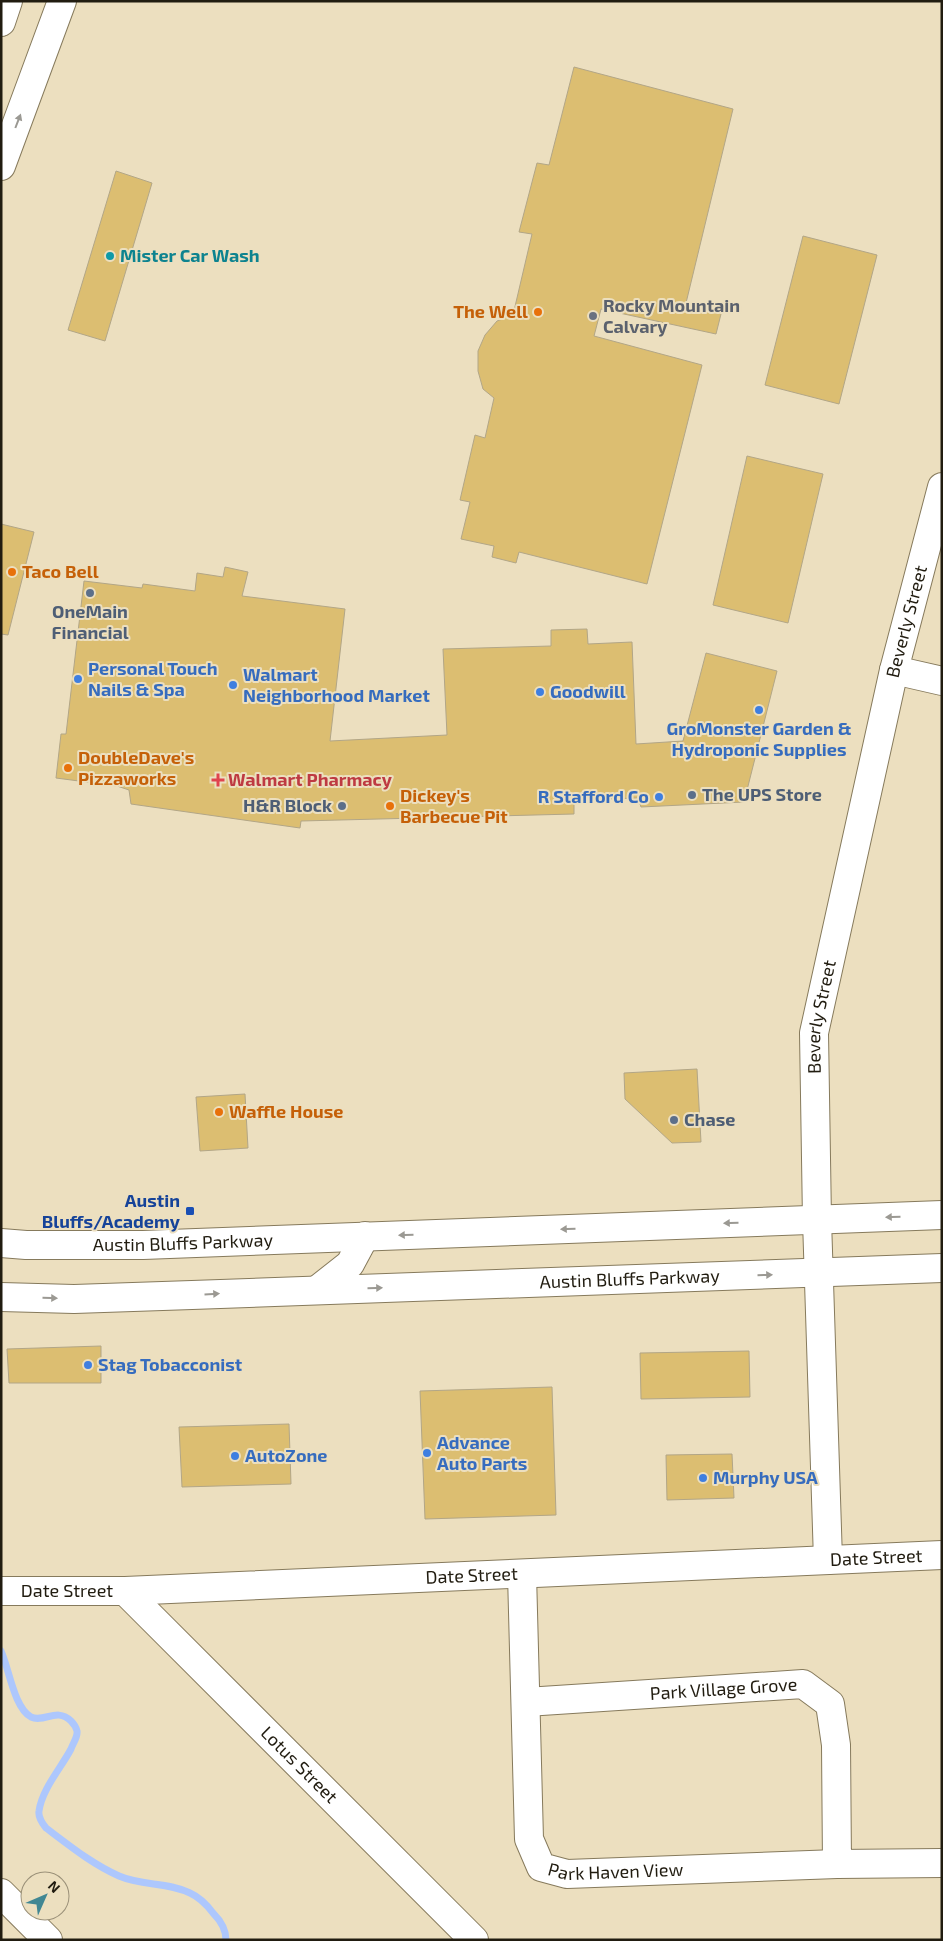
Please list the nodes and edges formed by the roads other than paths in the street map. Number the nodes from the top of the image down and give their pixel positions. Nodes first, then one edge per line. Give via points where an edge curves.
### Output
1 (8, 1) edge
2 (62, 1) edge
3 (1, 22) edge
4 (1, 166) edge
5 (942, 487) edge
6 (894, 670) junction
7 (942, 681) edge
8 (942, 1215) edge
9 (817, 1220) junction
10 (365, 1236) junction
11 (14, 1244) edge
12 (1, 1259) edge
13 (942, 1268) edge
14 (820, 1273) junction
15 (317, 1290) junction
16 (1, 1297) edge
17 (942, 1555) edge
18 (828, 1560) junction
19 (522, 1574) junction
20 (1, 1590) edge
21 (125, 1591) junction
22 (526, 1702) junction
23 (942, 1863) edge
24 (837, 1864) junction
25 (1, 1893) edge
26 (48, 1940) edge
27 (474, 1940) edge

1 - 3 main road
4 -> 2 main road
5 - 6 main road, Beverly Street
6 - 7 main road
6 - 9 main road, Beverly Street via 814,1032
8 -> 9 main road, Austin Bluffs Parkway
9 -> 10 main road, Austin Bluffs Parkway
9 - 14 main road, Beverly Street
10 - 11 main road, Austin Bluffs Parkway via 143,1245
10 - 15 main road via 350,1264
11 - 12 main road
13 - 14 main road, Austin Bluffs Parkway
15 -> 14 main road, Austin Bluffs Parkway
14 - 18 main road, Beverly Street
16 -> 15 main road, Austin Bluffs Parkway via 74,1299
17 - 18 main road, Date Street
18 - 19 main road, Date Street
19 - 21 main road, Date Street
19 - 22 main road, Park Haven View
20 - 21 main road, Date Street
21 - 27 main road, Lotus Street
22 - 24 main road, Park Haven View via 529,1839 541,1867 567,1874
22 - 24 main road, Park Village Grove via 803,1684 830,1704 836,1745
23 - 24 main road
25 - 26 main road

